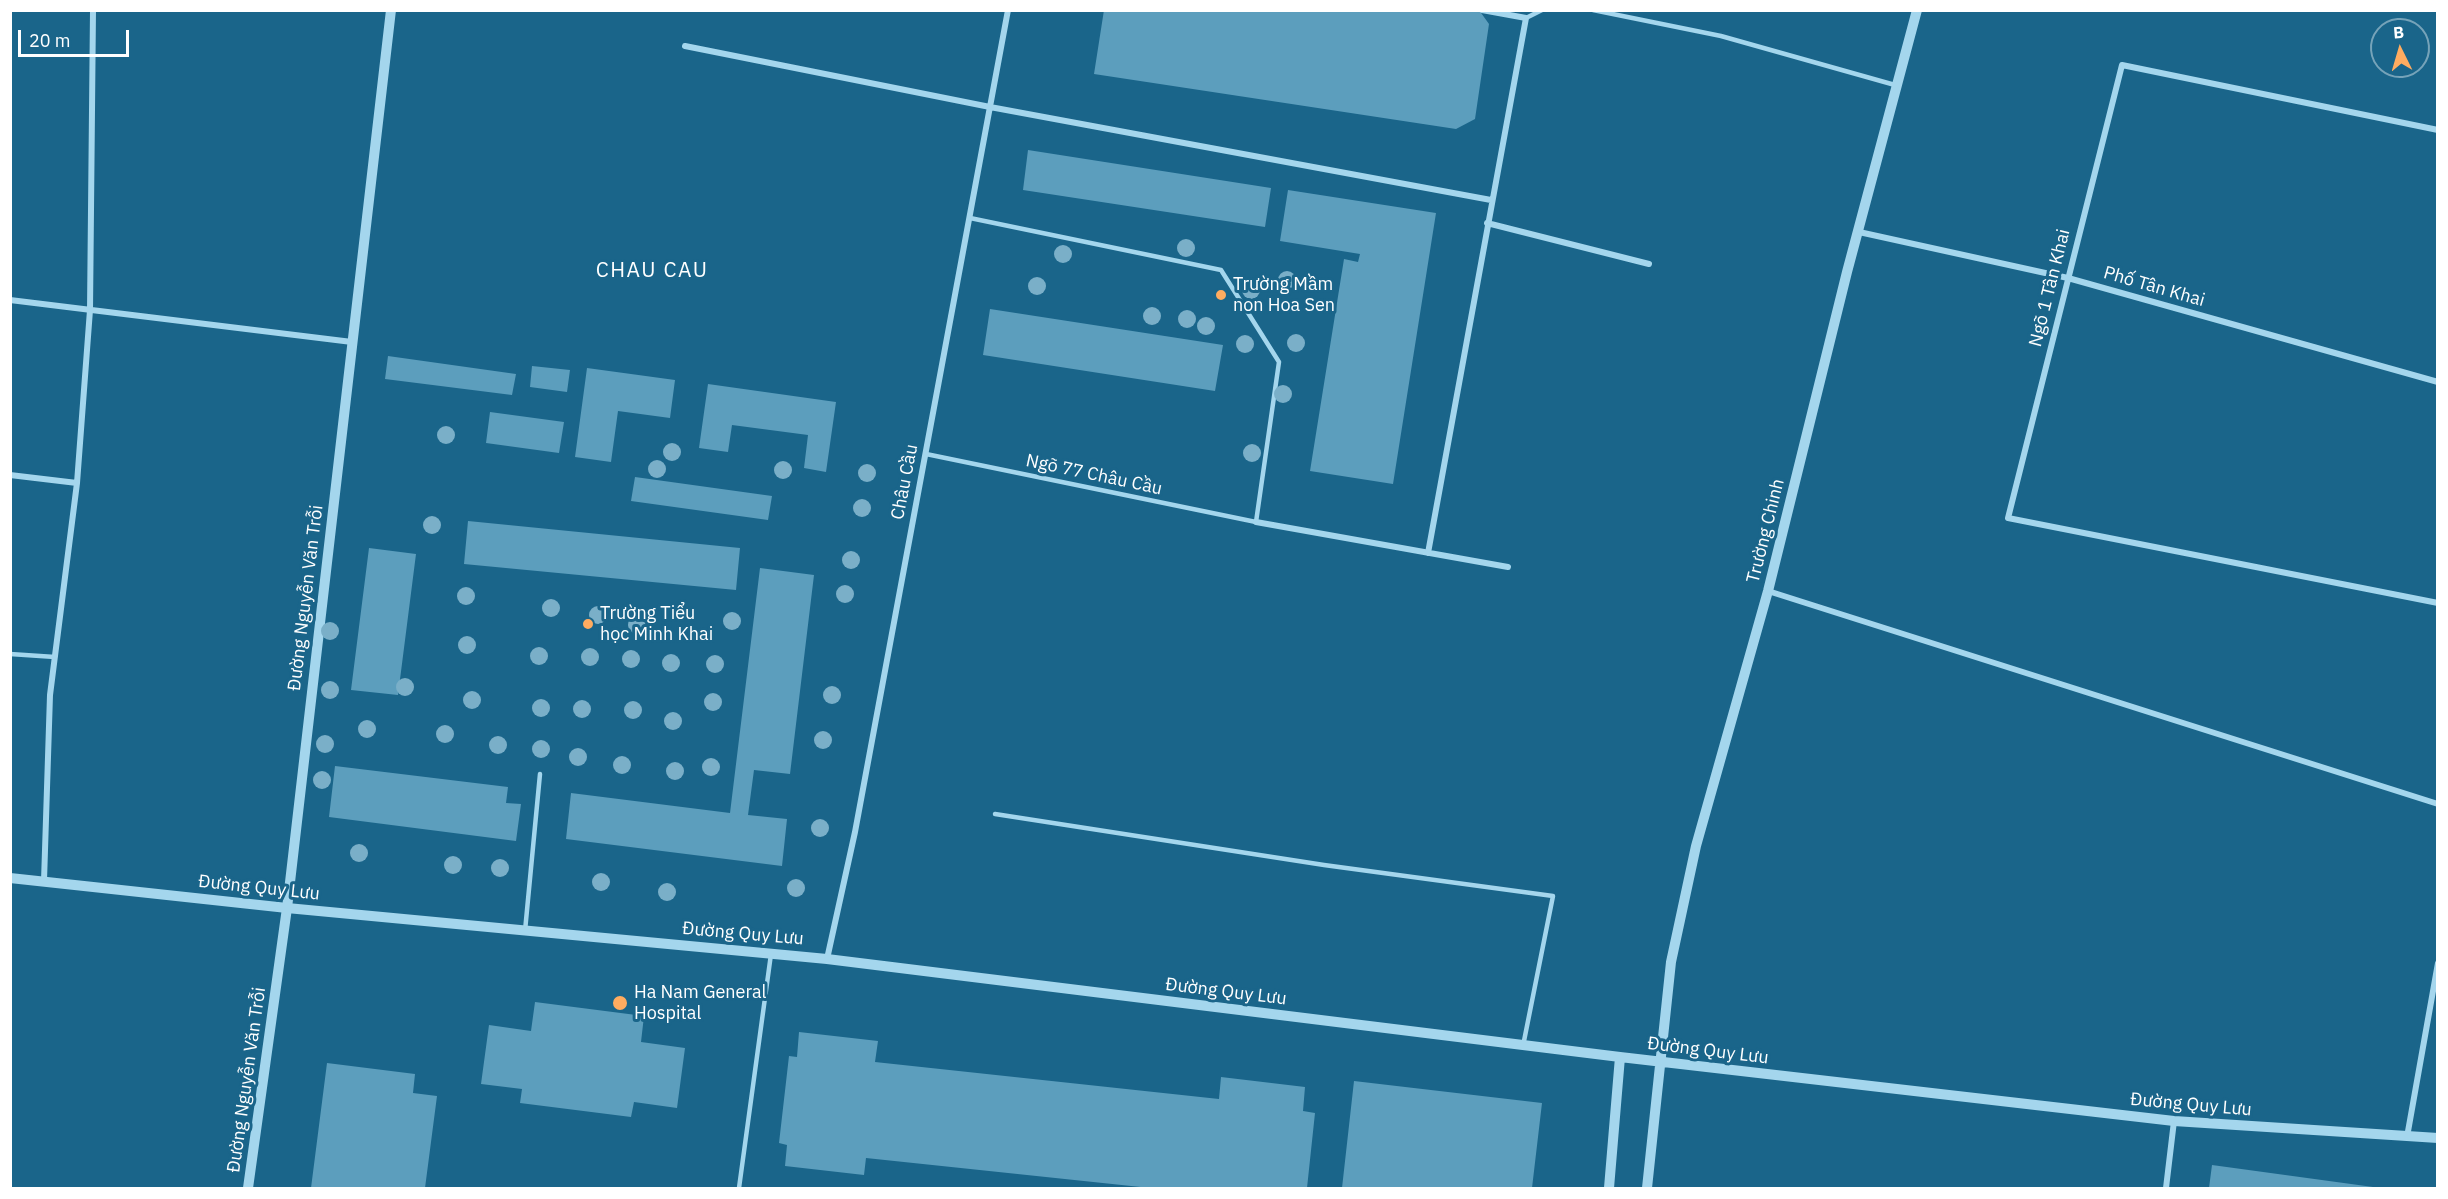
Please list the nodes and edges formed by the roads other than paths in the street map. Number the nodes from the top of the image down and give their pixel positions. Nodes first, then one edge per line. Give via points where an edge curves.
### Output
1 (93, 10) edge
2 (391, 10) edge
3 (1008, 10) edge
4 (1482, 10) edge
5 (1542, 10) edge
6 (1593, 10) edge
7 (1917, 10) edge
8 (1526, 18) junction
9 (685, 46) dead end
10 (1895, 85) junction
11 (990, 107) junction
12 (2438, 130) edge
13 (1491, 200) junction
14 (970, 218) junction
15 (1487, 223) junction
16 (1859, 232) junction
17 (1649, 264) dead end
18 (2068, 278) junction
19 (10, 300) edge
20 (90, 310) junction
21 (352, 342) junction
22 (2438, 382) edge
23 (926, 454) junction
24 (10, 475) edge
25 (77, 483) junction
26 (1256, 522) junction
27 (1428, 552) junction
28 (1508, 567) dead end
29 (1768, 591) junction
30 (2438, 603) edge
31 (10, 654) edge
32 (55, 657) junction
33 (540, 774) dead end
34 (2438, 804) edge
35 (994, 814) dead end
36 (10, 878) edge
37 (44, 881) junction
38 (287, 908) junction
39 (525, 931) junction
40 (771, 954) junction
41 (827, 959) junction
42 (2438, 963) edge
43 (1523, 1046) junction
44 (1620, 1058) junction
45 (1661, 1062) junction
46 (2174, 1121) junction
47 (2406, 1137) junction
48 (2438, 1138) edge
49 (248, 1188) edge
50 (739, 1188) edge
51 (1609, 1188) edge
52 (1647, 1188) edge
53 (2166, 1188) edge

1 - 20 street
2 - 21 street, Đường Nguyễn Văn Trỗi
3 - 11 street, Châu Cầu
4 - 8 street
5 - 8 lane
6 - 10 lane via 1721,36
7 - 10 street, Trường Chinh
8 - 13 street
9 - 11 street
10 - 16 street, Trường Chinh
11 - 13 street
11 - 14 street, Châu Cầu
12 - 18 street, Ngõ 1 Tân Khai via 2122,64
13 - 15 street
14 - 23 street, Châu Cầu
14 - 26 lane via 1221,270 1279,362
15 - 17 street
15 - 27 street
16 - 18 street, Phố Tân Khai
16 - 29 street, Trường Chinh
18 - 22 street, Phố Tân Khai
18 - 30 street, Ngõ 1 Tân Khai via 2007,518
19 - 20 street
20 - 21 street
20 - 25 street
21 - 38 street, Đường Nguyễn Văn Trỗi
23 - 26 lane, Ngõ 77 Châu Cầu
23 - 41 street, Châu Cầu via 855,832
24 - 25 street
25 - 32 street
26 - 27 street
27 - 28 street
29 - 34 street
29 - 45 street, Trường Chinh via 1696,846 1671,962
31 - 32 lane
32 - 37 street via 50,695
33 - 39 lane
35 - 43 lane via 1553,896
36 - 37 street, Đường Quy Lưu
37 - 38 street, Đường Quy Lưu
38 - 39 street, Đường Quy Lưu
38 - 49 street, Đường Nguyễn Văn Trỗi
39 - 40 street, Đường Quy Lưu
40 - 41 street, Đường Quy Lưu
40 - 50 lane
41 - 43 street, Đường Quy Lưu
42 - 47 street
43 - 44 street, Đường Quy Lưu
44 - 45 street, Đường Quy Lưu
44 - 51 street
45 - 46 street, Đường Quy Lưu
45 - 52 street, Trường Chinh
46 - 47 street, Đường Quy Lưu
46 - 53 street
47 - 48 street, Đường Quy Lưu

